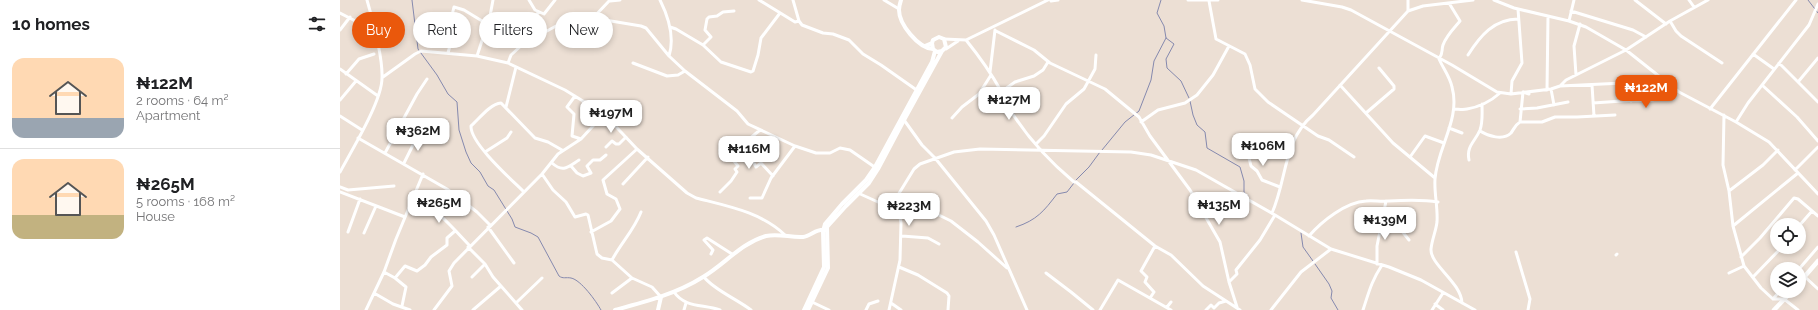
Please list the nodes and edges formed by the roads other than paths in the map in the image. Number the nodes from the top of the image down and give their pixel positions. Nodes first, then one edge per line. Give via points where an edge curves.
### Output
1 (367, 0) edge
2 (493, 0) edge
3 (529, 0) edge
4 (555, 0) edge
5 (610, 0) edge
6 (620, 0) edge
7 (660, 0) edge
8 (759, 0) edge
9 (793, 0) edge
10 (884, 0) edge
11 (901, 0) edge
12 (1052, 0) edge
13 (1188, 0) edge
14 (1202, 0) edge
15 (1218, 0) edge
16 (1302, 0) edge
17 (1331, 0) edge
18 (1408, 0) edge
19 (1473, 0) edge
20 (1494, 0) edge
21 (1574, 0) edge
22 (1634, 0) edge
23 (1689, 0) edge
24 (1708, 0) edge
25 (1796, 0) edge
26 (1209, 1) edge
27 (1448, 3) junction
28 (1818, 4) edge
29 (1328, 5) junction
30 (1694, 7) junction
31 (1518, 9) junction
32 (899, 10) junction
33 (734, 11) dead end
34 (1408, 11) junction
35 (1571, 11) junction
36 (370, 12) edge
37 (490, 12) edge
38 (537, 12) edge
39 (546, 12) edge
40 (599, 12) edge
41 (340, 13) edge
42 (780, 13) junction
43 (1548, 16) junction
44 (350, 17) joint
45 (479, 19) edge
46 (1518, 19) junction
47 (799, 21) junction
48 (1569, 21) junction
49 (1670, 21) junction
50 (613, 22) edge
51 (1580, 24) junction
52 (1666, 24) junction
53 (555, 26) edge
54 (670, 27) junction
55 (994, 27) junction
56 (340, 30) edge
57 (1390, 30) junction
58 (996, 31) junction
59 (1646, 37) junction
60 (944, 39) junction
61 (966, 40) junction
62 (958, 41) junction
63 (932, 43) junction
64 (703, 45) junction
65 (925, 46) junction
66 (1229, 46) junction
67 (378, 48) edge
68 (480, 48) edge
69 (934, 50) junction
70 (944, 50) junction
71 (1626, 50) junction
72 (448, 53) junction
73 (374, 54) dead end
74 (1753, 54) junction
75 (1096, 55) dead end
76 (1468, 55) dead end
77 (477, 56) junction
78 (669, 56) junction
79 (1818, 58) edge
80 (1439, 59) junction
81 (1048, 62) junction
82 (508, 63) junction
83 (1722, 63) dead end
84 (1779, 63) junction
85 (633, 64) dead end
86 (516, 67) junction
87 (1379, 68) dead end
88 (340, 69) edge
89 (1774, 69) junction
90 (685, 71) junction
91 (991, 73) junction
92 (346, 74) junction
93 (1576, 74) junction
94 (383, 77) junction
95 (427, 80) dead end
96 (356, 81) junction
97 (1089, 81) junction
98 (1666, 81) junction
99 (1798, 82) junction
100 (1628, 84) junction
101 (1762, 84) junction
102 (1340, 85) junction
103 (1592, 85) junction
104 (1560, 86) junction
105 (1549, 89) junction
106 (917, 91) junction
107 (1002, 92) junction
108 (1523, 92) junction
109 (1500, 93) junction
110 (1511, 94) junction
111 (1529, 94) dead end
112 (378, 96) junction
113 (575, 96) junction
114 (1657, 99) dead end
115 (340, 100) edge
116 (1817, 100) edge
117 (1631, 101) junction
118 (1568, 102) dead end
119 (1593, 103) junction
120 (1482, 104) junction
121 (1554, 105) junction
122 (506, 107) junction
123 (1520, 108) junction
124 (1454, 109) junction
125 (1710, 109) junction
126 (907, 110) junction
127 (604, 114) junction
128 (1366, 114) junction
129 (1615, 115) dead end
130 (1724, 115) junction
131 (340, 116) edge
132 (1594, 116) junction
133 (952, 118) dead end
134 (904, 120) junction
135 (1141, 122) junction
136 (1520, 122) junction
137 (1736, 122) junction
138 (1302, 125) junction
139 (1449, 128) junction
140 (362, 130) junction
141 (760, 130) junction
142 (1480, 130) junction
143 (512, 132) dead end
144 (422, 133) dead end
145 (1462, 133) dead end
146 (626, 137) junction
147 (358, 138) junction
148 (581, 139) junction
149 (1818, 141) edge
150 (1444, 143) junction
151 (1036, 144) junction
152 (744, 145) junction
153 (795, 146) junction
154 (606, 147) dead end
155 (1818, 147) edge
156 (637, 149) junction
157 (562, 150) junction
158 (720, 150) dead end
159 (1041, 150) junction
160 (1778, 150) junction
161 (485, 152) junction
162 (385, 153) junction
163 (1244, 154) dead end
164 (606, 155) dead end
165 (729, 155) junction
166 (1354, 156) dead end
167 (648, 157) junction
168 (1410, 157) junction
169 (935, 158) junction
170 (579, 160) dead end
171 (1167, 160) junction
172 (1470, 160) dead end
173 (404, 163) junction
174 (552, 163) junction
175 (571, 166) junction
176 (877, 168) junction
177 (1795, 170) junction
178 (340, 172) edge
179 (1798, 173) junction
180 (423, 174) junction
181 (542, 174) junction
182 (773, 176) junction
183 (1435, 178) junction
184 (624, 184) dead end
185 (394, 186) dead end
186 (340, 187) edge
187 (1280, 187) junction
188 (340, 192) edge
189 (524, 192) junction
190 (720, 192) dead end
191 (1729, 192) junction
192 (858, 193) junction
193 (1818, 194) edge
194 (898, 195) junction
195 (413, 196) junction
196 (750, 198) dead end
197 (360, 199) junction
198 (1386, 201) junction
199 (1438, 202) junction
200 (896, 205) junction
201 (376, 206) junction
202 (1812, 211) junction
203 (641, 212) dead end
204 (1274, 214) junction
205 (1818, 216) edge
206 (405, 217) junction
207 (1383, 217) junction
208 (1806, 218) edge
209 (489, 226) junction
210 (1733, 226) junction
211 (455, 230) junction
212 (825, 230) junction
213 (348, 232) dead end
214 (591, 232) junction
215 (364, 233) dead end
216 (786, 235) junction
217 (902, 236) junction
218 (1309, 236) junction
219 (1409, 240) dead end
220 (939, 244) dead end
221 (469, 246) junction
222 (1155, 246) junction
223 (1818, 247) edge
224 (1331, 249) junction
225 (1516, 252) dead end
226 (711, 254) dead end
227 (732, 254) junction
228 (1775, 254) edge
229 (1741, 257) junction
230 (612, 260) junction
231 (1805, 262) edge
232 (514, 263) dead end
233 (1817, 263) edge
234 (485, 264) junction
235 (1377, 264) junction
236 (1382, 265) junction
237 (1744, 266) junction
238 (899, 267) junction
239 (1008, 269) junction
240 (384, 272) junction
241 (1046, 273) dead end
242 (1729, 273) dead end
243 (1806, 276) edge
244 (472, 277) dead end
245 (704, 277) junction
246 (1753, 277) junction
247 (395, 278) junction
248 (542, 278) dead end
249 (632, 278) junction
250 (1806, 278) edge
251 (1229, 282) junction
252 (501, 286) junction
253 (1818, 289) edge
254 (674, 292) junction
255 (374, 293) junction
256 (612, 293) dead end
257 (1443, 293) junction
258 (661, 297) junction
259 (1150, 298) junction
260 (1773, 299) joint
261 (1784, 300) junction
262 (878, 301) dead end
263 (1227, 301) junction
264 (516, 302) junction
265 (686, 302) junction
266 (812, 302) junction
267 (1172, 302) dead end
268 (891, 303) junction
269 (1462, 303) junction
270 (1435, 304) junction
271 (402, 306) junction
272 (1167, 307) junction
273 (1238, 309) edge
274 (366, 310) edge
275 (410, 310) edge
276 (435, 310) edge
277 (473, 310) edge
278 (522, 310) edge
279 (615, 310) edge
280 (658, 310) edge
281 (684, 310) edge
282 (720, 310) edge
283 (751, 310) edge
284 (806, 310) edge
285 (829, 310) edge
286 (866, 310) edge
287 (889, 310) edge
288 (901, 310) edge
289 (948, 310) edge
290 (1027, 310) edge
291 (1093, 310) edge
292 (1100, 310) edge
293 (1171, 310) edge
294 (1206, 310) edge
295 (1271, 310) edge
296 (1363, 310) edge
297 (1432, 310) edge
298 (1443, 310) edge
299 (1475, 310) edge
300 (1528, 310) edge
301 (1774, 310) edge
302 (1798, 310) edge

1 - 36 street
2 - 37 street
3 - 38 street
4 - 39 street
5 - 6 street
5 - 40 street
7 - 54 street
8 - 42 street
9 - 47 street
10 - 32 street
11 - 32 main road
12 - 55 street
13 - 14 street
14 - 26 street
15 - 26 street
16 - 29 street
17 - 29 street
18 - 34 street
19 - 27 street
20 - 31 street
21 - 35 street
22 - 52 street
23 - 30 street
24 - 30 street
25 - 74 street
26 - 66 street via 1214,37
27 - 34 street
27 - 80 street via 1460,21 1446,38 1444,52
28 - 84 street via 1809,25
29 - 57 street via 1351,10
30 - 49 street
31 - 43 street
31 - 46 street
32 - 65 main road via 905,28
33 - 64 street via 723,12 707,19 705,30 711,37
34 - 57 street
35 - 48 street
35 - 59 street via 1633,30
41 - 44 street
42 - 47 street via 795,22
42 - 64 street via 760,38 757,60 751,72 722,62
43 - 48 street
43 - 105 street
44 - 56 street
45 - 72 street via 454,7 451,20 452,38
46 - 76 street via 1502,21 1477,39
46 - 110 street via 1522,63 1512,81
47 - 106 street via 820,32 849,40 863,54
48 - 51 street
49 - 52 street
49 - 83 street via 1676,31
50 - 78 street via 646,28
51 - 71 street
51 - 93 street via 1574,46
52 - 59 street
53 - 82 street via 523,44
54 - 64 street
54 - 78 street
55 - 58 street
55 - 61 street
57 - 80 street
57 - 102 street
58 - 81 street via 1034,50
58 - 91 street
59 - 71 street
60 - 62 street
60 - 63 main road via 937,37
60 - 70 main road via 947,44
61 - 62 street
61 - 91 street
62 - 70 street
63 - 65 main road
63 - 69 main road
65 - 69 main road
66 - 135 street via 1213,75 1197,95 1185,103 1158,110
66 - 138 street via 1245,54 1255,89 1259,94
67 - 94 street
68 - 77 street
69 - 70 main road
69 - 106 main road via 932,62
70 - 106 main road
71 - 93 street
71 - 98 street
72 - 77 street
72 - 94 street via 421,51
73 - 92 street via 359,60
74 - 89 street
74 - 125 street
75 - 97 street via 1096,68
77 - 82 street
78 - 90 street
79 - 99 street
80 - 109 street
80 - 124 street via 1452,85
81 - 97 street
81 - 107 street via 1043,70 1034,76 1015,82
82 - 86 street
84 - 89 street
84 - 99 street
85 - 90 street via 667,76
86 - 113 street
86 - 122 street
87 - 128 street via 1394,89
88 - 92 street
89 - 101 street
90 - 141 street via 737,111 748,124
91 - 107 street
91 - 133 street via 979,94
92 - 96 street
93 - 104 street
94 - 112 street
95 - 162 street
96 - 112 street
96 - 115 street
97 - 135 street via 1127,106
97 - 151 street via 1062,109
98 - 100 street
98 - 125 street via 1679,92
99 - 116 street
100 - 103 street
100 - 117 street
101 - 137 street
101 - 149 street
102 - 128 street
102 - 138 street
103 - 104 street
103 - 119 street
104 - 105 street
105 - 108 street
105 - 121 street
106 - 126 main road
107 - 151 street via 1010,110
108 - 110 street
108 - 111 street
108 - 123 street
109 - 110 street
109 - 120 street
112 - 140 street
113 - 127 street
113 - 148 street via 567,106 574,117 572,136
114 - 117 street
117 - 119 street
118 - 121 street
119 - 132 street
120 - 124 street via 1467,110
120 - 142 street
121 - 123 street
122 - 157 street via 535,138
122 - 161 street via 498,104 471,126 473,134
123 - 136 street
124 - 139 street
125 - 130 street
126 - 134 main road
126 - 176 main road
127 - 146 street
127 - 148 street
128 - 168 street
129 - 132 street
130 - 137 street
130 - 191 street via 1723,164
131 - 140 street
132 - 136 street via 1556,117 1542,122
134 - 169 street
134 - 176 main road
135 - 171 street
136 - 142 street via 1510,134 1502,137
137 - 160 street via 1764,138
138 - 166 street
138 - 187 street via 1290,149
139 - 145 street
139 - 150 street
140 - 147 street
141 - 152 street
141 - 153 street
142 - 172 street via 1468,151
143 - 161 street
144 - 173 street
146 - 154 street via 619,144 612,141
146 - 156 street
147 - 162 street
147 - 178 street
148 - 157 street
150 - 168 street via 1425,136
150 - 183 street
151 - 159 street
152 - 165 street
152 - 182 street via 755,166 761,163
153 - 176 street via 818,153 830,153 845,148
153 - 182 street
155 - 177 street
156 - 167 street
156 - 214 street via 603,180 607,194 616,199 620,209 610,221
157 - 174 street
158 - 165 street
159 - 169 street via 963,151
159 - 171 street via 1138,153
159 - 222 street via 1075,182
160 - 177 street
160 - 191 street
161 - 189 street via 505,176
162 - 173 street
163 - 187 street via 1262,180
164 - 175 street via 600,160 593,160 587,166 591,173 583,176 577,174
165 - 190 street via 738,166 735,169 737,172
167 - 184 street
167 - 216 street via 680,187 696,198 759,217
168 - 183 street
169 - 194 street via 916,167
169 - 239 street via 986,221
170 - 175 street
171 - 204 street via 1196,170
171 - 251 street via 1190,190 1220,242
173 - 180 street
174 - 175 street via 558,169
174 - 181 street
176 - 192 main road via 869,183
176 - 212 main road via 827,221
177 - 179 street
179 - 193 street
179 - 210 street
180 - 195 street
180 - 209 street via 452,193
181 - 189 street
181 - 214 street via 575,217 588,215
182 - 196 street via 762,198
183 - 199 street
185 - 186 street via 348,190
187 - 204 street
188 - 197 street
189 - 209 street
191 - 210 street
192 - 200 street via 878,202
192 - 212 main road
194 - 200 street
194 - 239 street via 951,221
195 - 206 street
195 - 211 street via 427,204
197 - 201 street
197 - 213 street
198 - 199 street via 1406,199
198 - 207 street
198 - 218 street via 1365,200 1351,205 1322,222
199 - 269 street via 1432,252 1434,259 1457,287
200 - 217 street
201 - 206 street
201 - 215 street
202 - 205 street
202 - 208 street
202 - 229 street via 1794,198
203 - 230 street via 635,227 620,244
204 - 218 street
204 - 251 street via 1260,240
206 - 240 street
207 - 219 street via 1390,216
207 - 235 street via 1377,246
209 - 221 street
209 - 232 street
210 - 229 street
211 - 221 street
211 - 247 street via 447,238 447,245 430,257 425,265 415,271 405,266
212 - 216 main road via 802,237
212 - 266 main road via 828,268
212 - 284 main road via 824,267
214 - 230 street via 596,254
216 - 227 main road via 762,238
217 - 220 street via 928,238
217 - 238 street
218 - 224 street
221 - 234 street
221 - 276 street via 449,271 452,286
222 - 259 street via 1141,271 1147,277 1145,282 1154,292
222 - 263 street via 1171,255 1203,286
223 - 231 street
224 - 235 street
224 - 295 street via 1301,272
225 - 300 street via 1530,299
226 - 227 street via 713,250 704,240 707,238
227 - 245 main road
228 - 246 street
229 - 237 street
230 - 249 street
233 - 243 highway
234 - 244 street
234 - 252 street
235 - 236 street
236 - 257 street via 1421,280
236 - 296 street via 1369,288
237 - 242 street
237 - 246 street
238 - 268 street
238 - 289 street via 918,275 947,293
239 - 290 street
240 - 247 street
240 - 255 street
241 - 291 street
245 - 254 main road
245 - 283 street via 714,287
246 - 260 street
247 - 271 street via 406,287
248 - 264 street
249 - 256 street
249 - 258 street via 652,287
250 - 253 street
251 - 273 street
252 - 264 street
252 - 277 street
254 - 258 main road
254 - 265 street
255 - 271 street
255 - 274 street
257 - 269 street
257 - 270 street
258 - 279 main road
258 - 280 main road
259 - 272 street
259 - 292 street via 1118,280
260 - 261 street
261 - 301 highway
261 - 302 street
262 - 286 street via 869,304
263 - 273 street
263 - 294 street
264 - 278 street
265 - 281 street
265 - 282 street
266 - 284 main road
266 - 285 street
267 - 272 street
268 - 287 street
268 - 288 street
269 - 299 street
270 - 297 street
270 - 298 street
271 - 275 street
272 - 293 street

